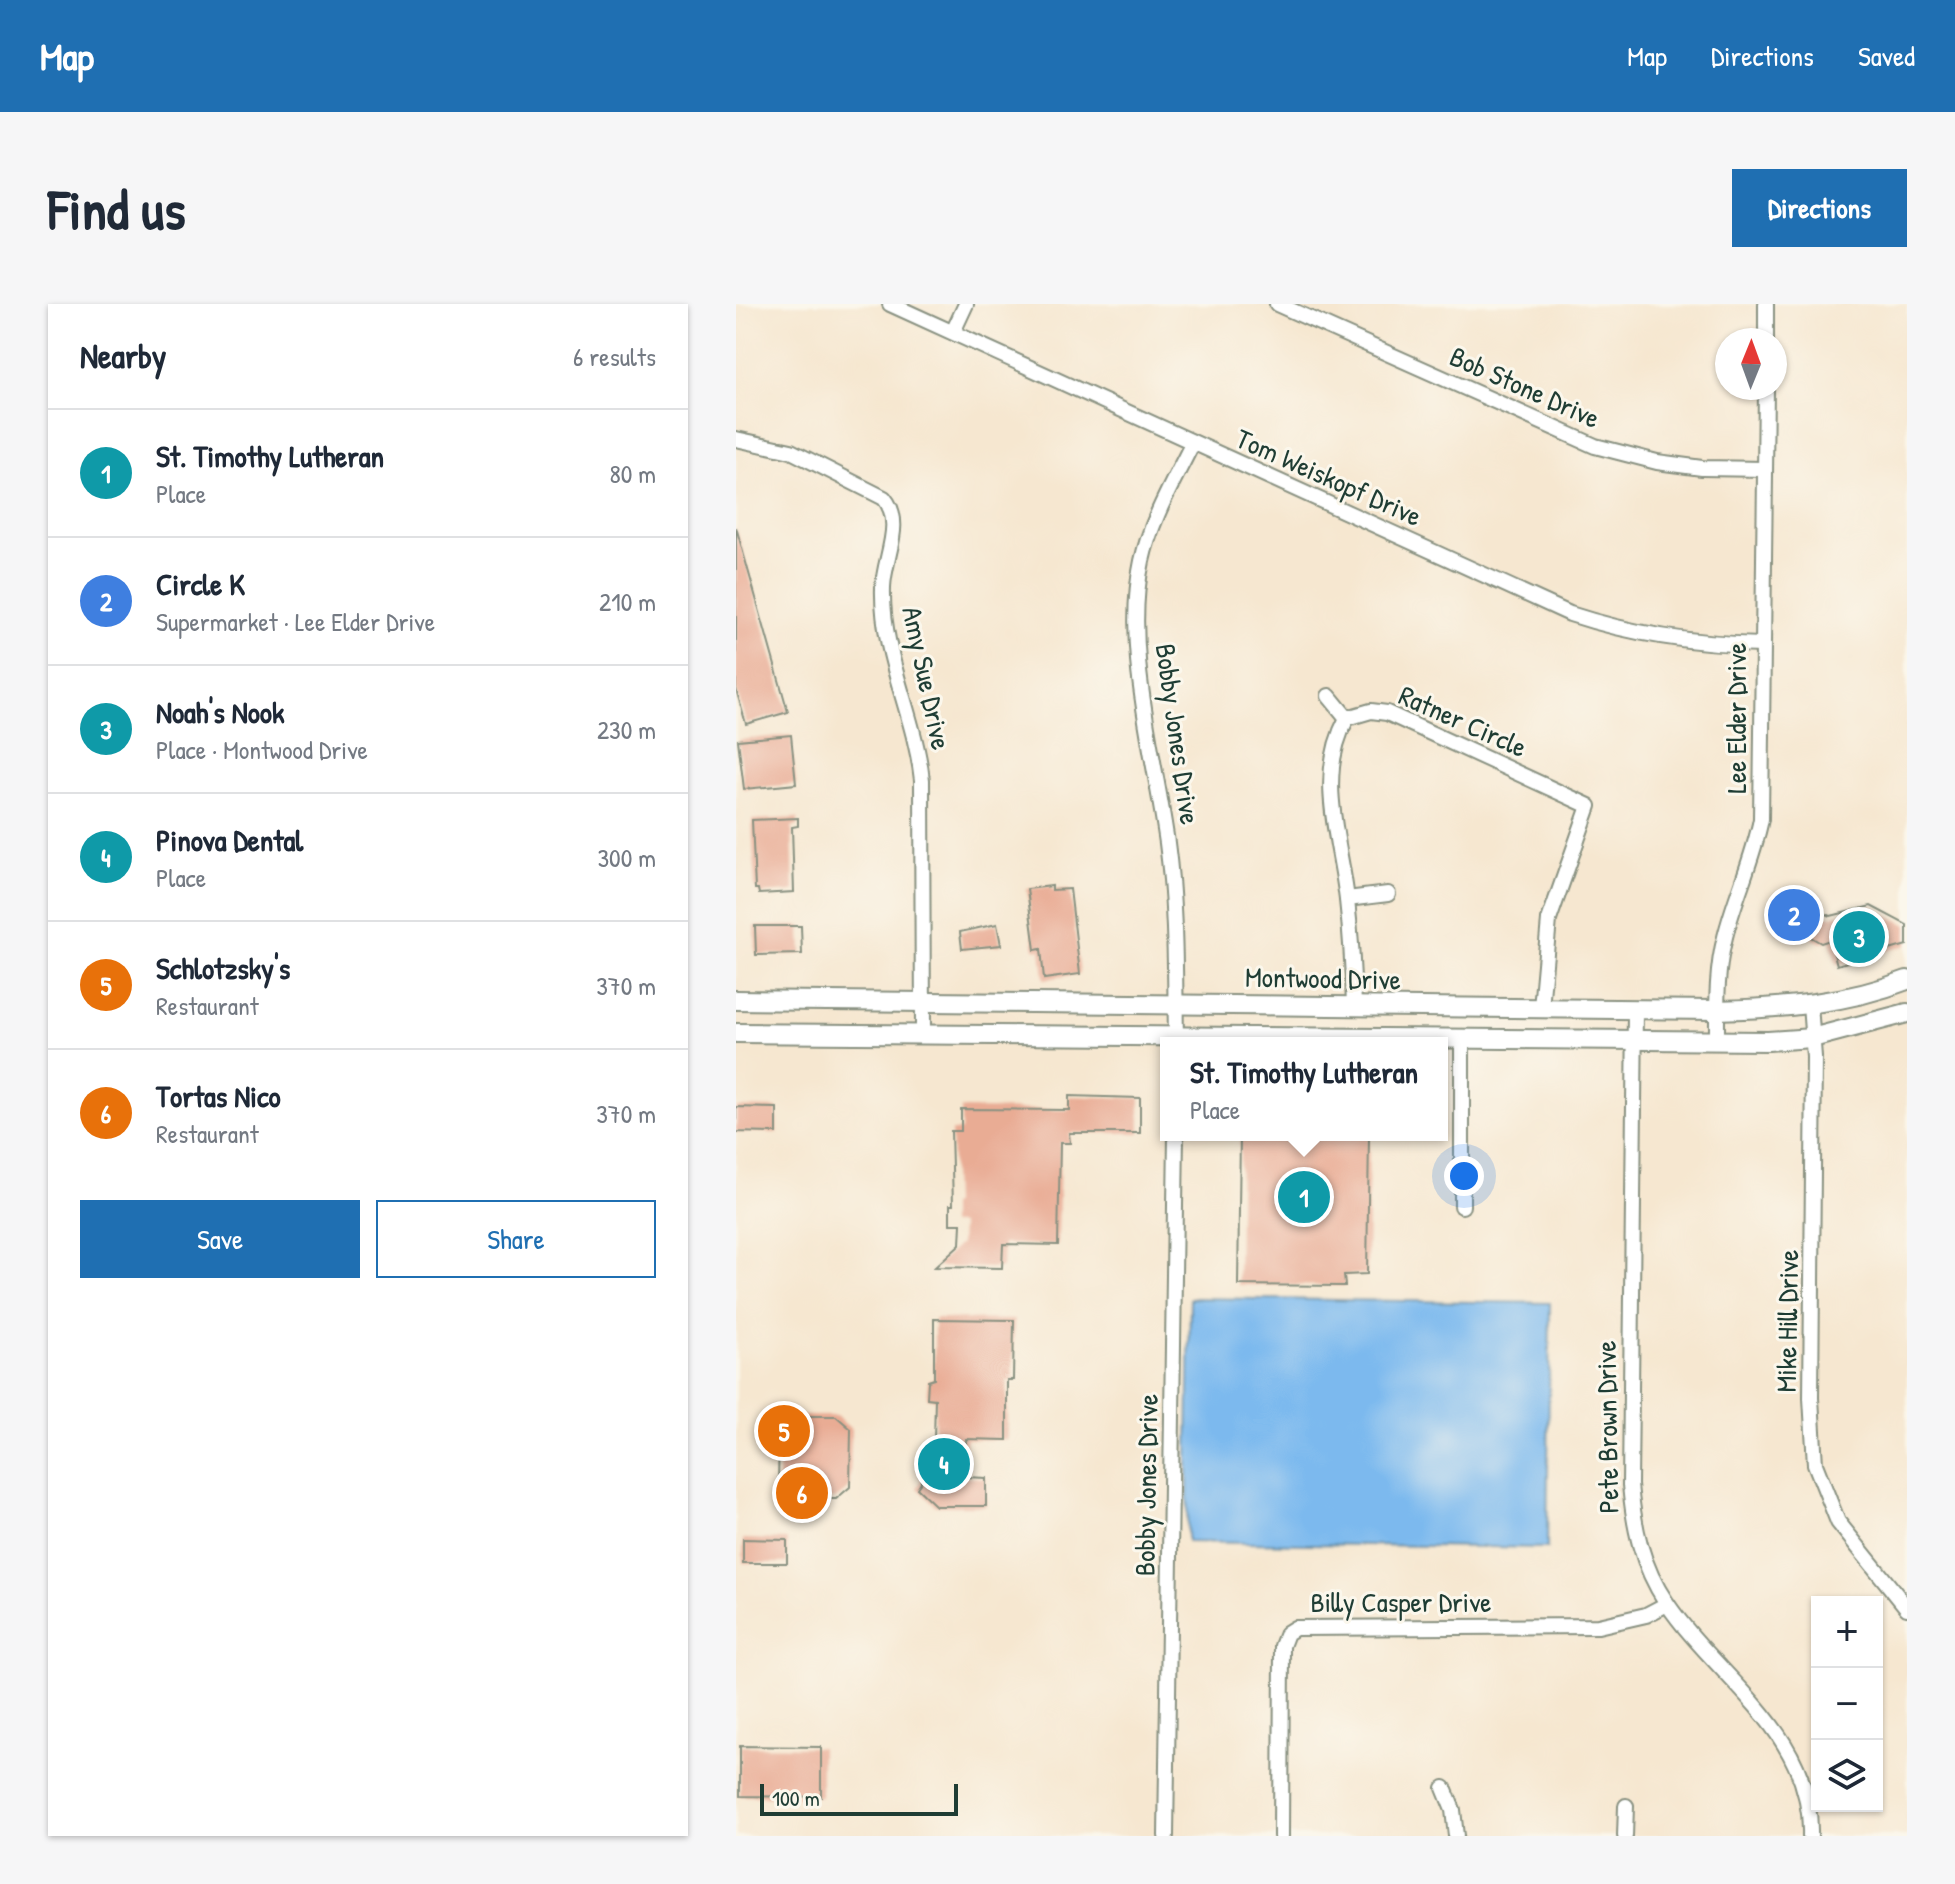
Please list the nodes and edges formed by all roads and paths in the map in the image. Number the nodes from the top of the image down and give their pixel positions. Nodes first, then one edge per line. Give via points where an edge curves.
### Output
1 (890, 304) edge
2 (966, 304) edge
3 (1277, 304) edge
4 (1766, 304) edge
5 (1766, 328) edge
6 (953, 332) junction
7 (1766, 400) edge
8 (736, 439) edge
9 (1192, 444) junction
10 (1765, 469) junction
11 (1763, 645) junction
12 (1329, 696) dead end
13 (1347, 718) junction
14 (1388, 894) dead end
15 (1347, 899) junction
16 (1907, 980) edge
17 (736, 1000) edge
18 (924, 1001) junction
19 (1175, 1005) junction
20 (1810, 1005) junction
21 (1354, 1006) junction
22 (1541, 1008) junction
23 (1635, 1010) junction
24 (1717, 1010) junction
25 (1907, 1013) edge
26 (736, 1033) edge
27 (923, 1034) junction
28 (1176, 1037) edge
29 (1812, 1038) junction
30 (1160, 1040) edge
31 (1448, 1041) edge
32 (1462, 1041) junction
33 (1635, 1041) junction
34 (1717, 1042) junction
35 (1176, 1141) edge
36 (1462, 1206) dead end
37 (1667, 1604) junction
38 (1907, 1608) edge
39 (1444, 1788) dead end
40 (1626, 1806) dead end
41 (1166, 1836) edge
42 (1281, 1836) edge
43 (1456, 1836) edge
44 (1625, 1836) edge
45 (1810, 1836) edge

1 - 6 street, Tom Weiskopf Drive
2 - 6 street
3 - 10 street, Bob Stone Drive via 1595,446 1657,462
4 - 5 street
6 - 9 street, Tom Weiskopf Drive
7 - 10 street, Lee Elder Drive
8 - 18 street, Amy Sue Drive via 791,451 884,498 893,512 884,608 922,780
9 - 11 street, Tom Weiskopf Drive via 1570,614 1645,636
9 - 19 street, Bobby Jones Drive via 1149,536 1137,617 1168,847
10 - 11 street, Lee Elder Drive
11 - 24 street, Lee Elder Drive via 1761,819 1754,856 1724,939
12 - 13 street
13 - 15 street via 1329,778
13 - 22 street, Ratner Circle via 1387,713 1589,806 1549,920
14 - 15 street
15 - 21 street
16 - 20 main road, Montwood Drive
17 - 18 main road, Montwood Drive
18 - 19 main road, Montwood Drive
18 - 27 street, Amy Sue Drive
19 - 21 main road, Montwood Drive
19 - 28 street, Bobby Jones Drive
20 - 24 main road, Montwood Drive
20 - 29 street, Mike Hill Drive
21 - 22 main road, Montwood Drive
22 - 23 main road, Montwood Drive
23 - 24 main road, Montwood Drive
23 - 33 street, Pete Brown Drive
24 - 34 street, Lee Elder Drive
25 - 29 main road
26 - 27 main road
27 - 30 main road
29 - 34 main road
29 - 38 street, Mike Hill Drive via 1815,1464 1838,1522
31 - 32 main road
32 - 33 main road
32 - 36 street
33 - 34 main road
33 - 37 street, Pete Brown Drive via 1630,1485 1642,1555
35 - 41 street, Bobby Jones Drive
37 - 42 street, Billy Casper Drive via 1646,1615 1598,1626 1295,1628 1282,1646
37 - 45 street, Pete Brown Drive via 1786,1745 1805,1784
39 - 43 street
40 - 44 street

